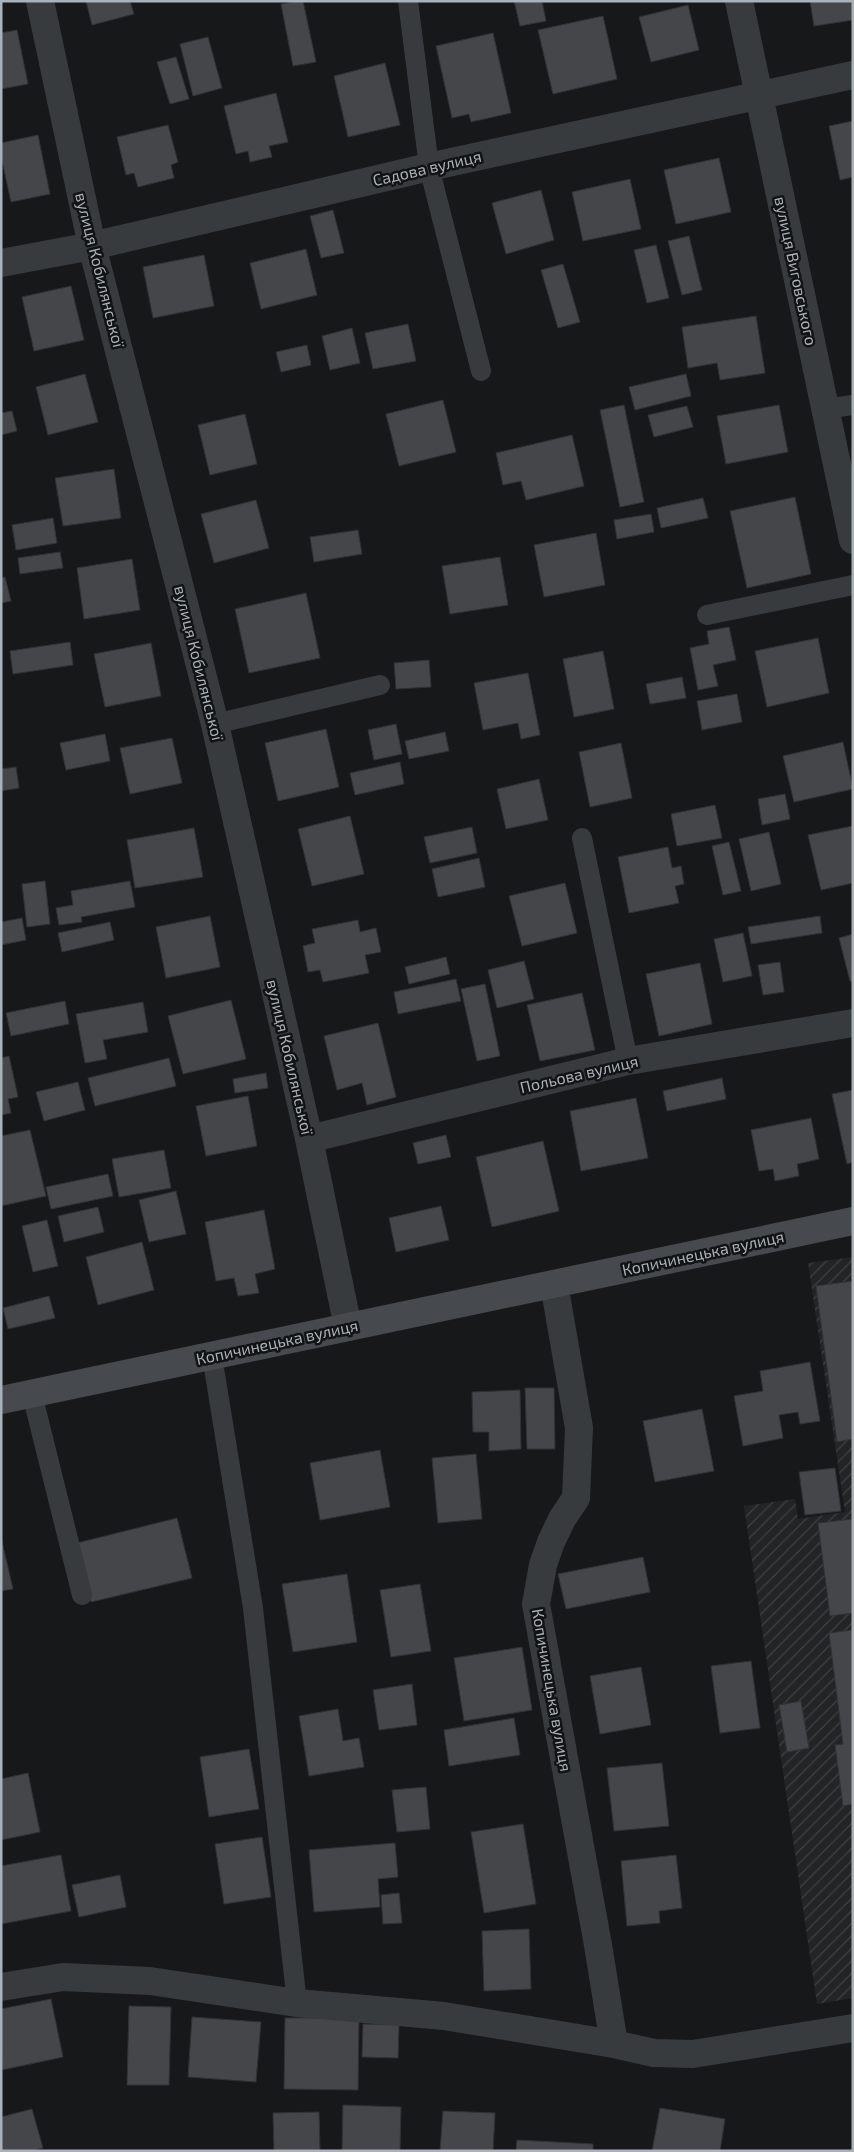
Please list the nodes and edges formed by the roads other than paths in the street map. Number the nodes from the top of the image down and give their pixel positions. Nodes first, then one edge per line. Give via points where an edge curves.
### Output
1 (40, 1) edge
2 (408, 1) edge
3 (740, 1) edge
4 (853, 75) edge
5 (760, 96) junction
6 (429, 167) junction
7 (92, 246) junction
8 (1, 263) edge
9 (481, 371) dead end
10 (853, 406) edge
11 (824, 409) junction
12 (853, 540) edge
13 (853, 584) edge
14 (707, 615) dead end
15 (380, 686) dead end
16 (215, 724) junction
17 (582, 838) dead end
18 (853, 1023) edge
19 (628, 1061) junction
20 (309, 1139) junction
21 (853, 1221) edge
22 (554, 1284) junction
23 (348, 1327) junction
24 (212, 1356) junction
25 (32, 1394) junction
26 (1, 1400) edge
27 (82, 1595) dead end
28 (1, 1987) edge
29 (297, 2003) junction
30 (853, 2028) edge
31 (614, 2044) junction

1 - 7 street, вулиця Кобилянської
2 - 6 lane
3 - 5 street, вулиця Виговського
4 - 5 street, Садова вулиця
5 - 6 street, Садова вулиця
5 - 11 street, вулиця Виговського
6 - 7 street, Садова вулиця
6 - 9 lane
7 - 8 street, Садова вулиця
7 - 16 street, вулиця Кобилянської
10 - 11 lane
11 - 12 street, вулиця Виговського
13 - 14 lane
15 - 16 lane
16 - 20 street, вулиця Кобилянської
17 - 19 lane
18 - 19 street, Польова вулиця
19 - 20 street, Польова вулиця
20 - 23 street, вулиця Кобилянської
21 - 22 main road, Копичинецька вулиця
22 - 23 main road, Копичинецька вулиця
22 - 31 street, Копичинецька вулиця via 578,1428 576,1498 551,1542 536,1604
23 - 24 main road, Копичинецька вулиця
24 - 25 main road, Копичинецька вулиця
24 - 29 lane via 253,1608
25 - 26 main road, Копичинецька вулиця
25 - 27 lane
28 - 29 street via 64,1977 150,1981
29 - 31 street via 444,2016
30 - 31 street via 693,2054 654,2053

